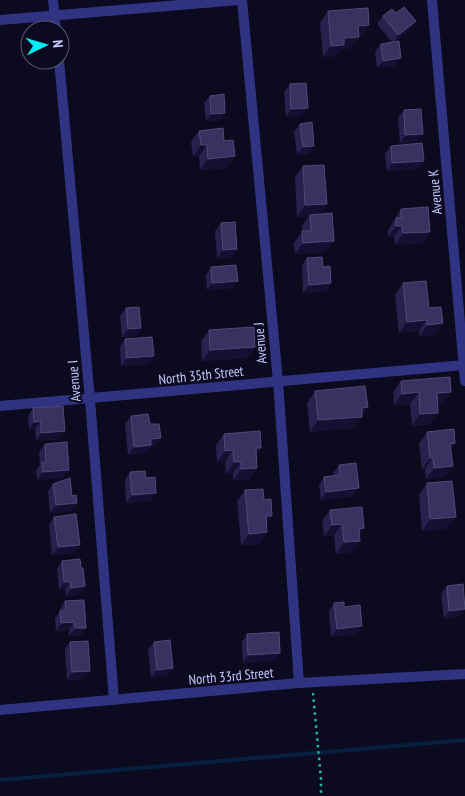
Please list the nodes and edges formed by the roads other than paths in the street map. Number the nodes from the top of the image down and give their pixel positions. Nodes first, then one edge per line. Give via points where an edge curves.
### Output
1 (53, 0) edge
2 (241, 0) edge
3 (432, 0) edge
4 (54, 15) junction
5 (0, 20) edge
6 (55, 20) edge
7 (60, 70) edge
8 (464, 365) edge
9 (278, 381) junction
10 (465, 381) edge
11 (90, 400) junction
12 (0, 406) edge
13 (465, 674) edge
14 (299, 683) junction
15 (114, 700) junction
16 (0, 710) edge

1 - 4 street
2 - 4 street
2 - 9 street, Avenue J
3 - 8 street, Avenue K
4 - 5 street
4 - 6 street
7 - 11 street, Avenue I
8 - 9 street, North 35th Street
8 - 10 street, Avenue K
9 - 11 street, North 35th Street
9 - 14 street, Avenue J
11 - 12 street, North 35th Street
11 - 15 street, Avenue I
13 - 14 street, North 33rd Street
14 - 15 street, North 33rd Street
15 - 16 street, North 33rd Street

